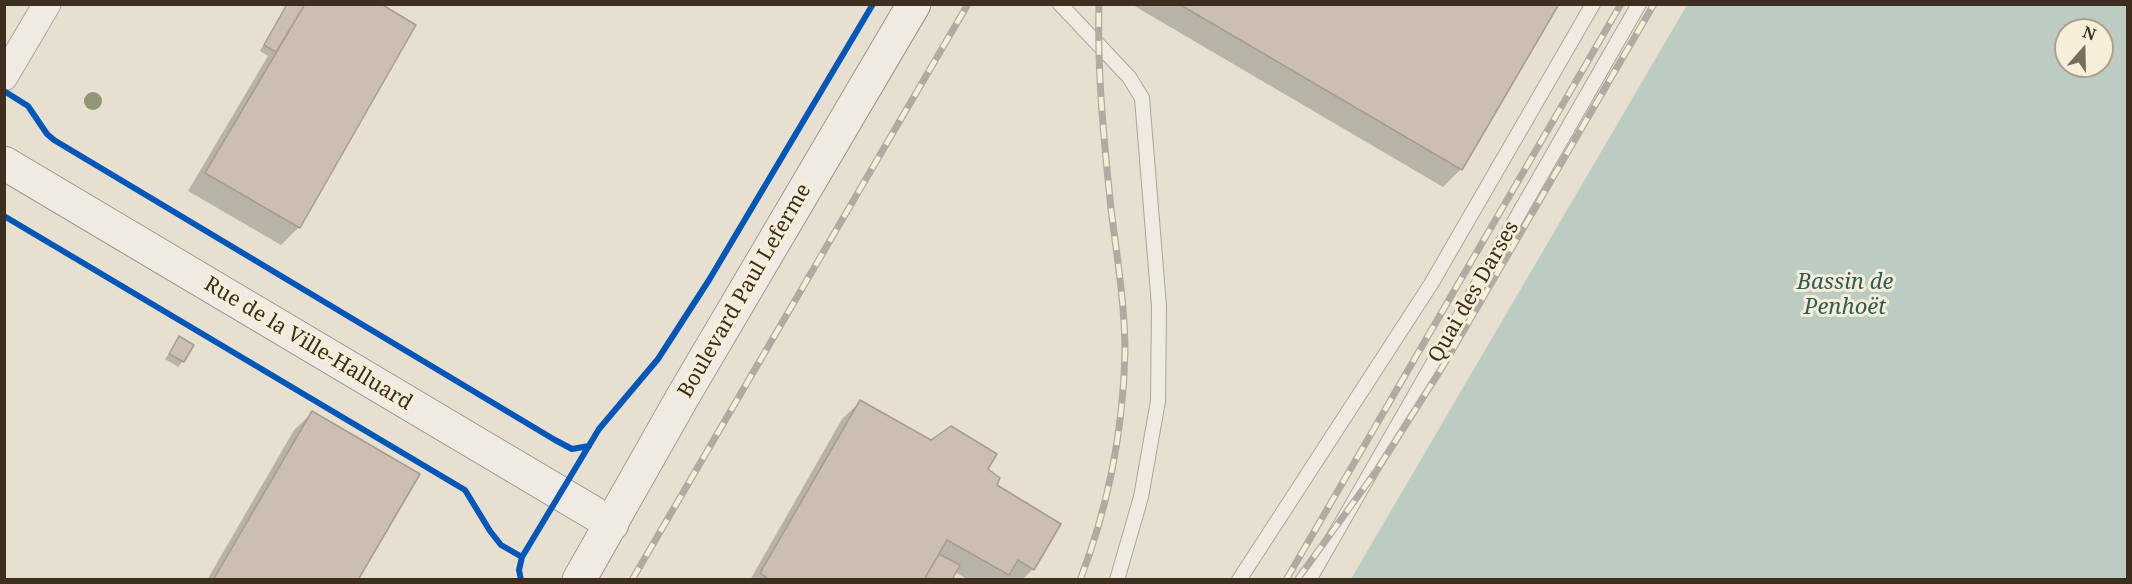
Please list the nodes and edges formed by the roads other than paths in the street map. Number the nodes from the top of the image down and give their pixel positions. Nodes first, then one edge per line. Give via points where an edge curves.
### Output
1 (47, 4) edge
2 (914, 4) edge
3 (1060, 4) edge
4 (1593, 4) edge
5 (1639, 4) edge
6 (4, 77) edge
7 (4, 163) edge
8 (612, 524) junction
9 (579, 579) edge
10 (1117, 579) edge
11 (1239, 579) edge
12 (1309, 579) edge

1 - 6 street
2 - 8 main road, Boulevard Paul Leferme
3 - 10 lane via 1129,77 1142,98 1159,306 1158,401 1141,497
4 - 11 lane via 1431,284
5 - 12 lane, Quai des Darses
7 - 8 main road, Rue de la Ville-Halluard
8 - 9 main road, Boulevard Paul Leferme

